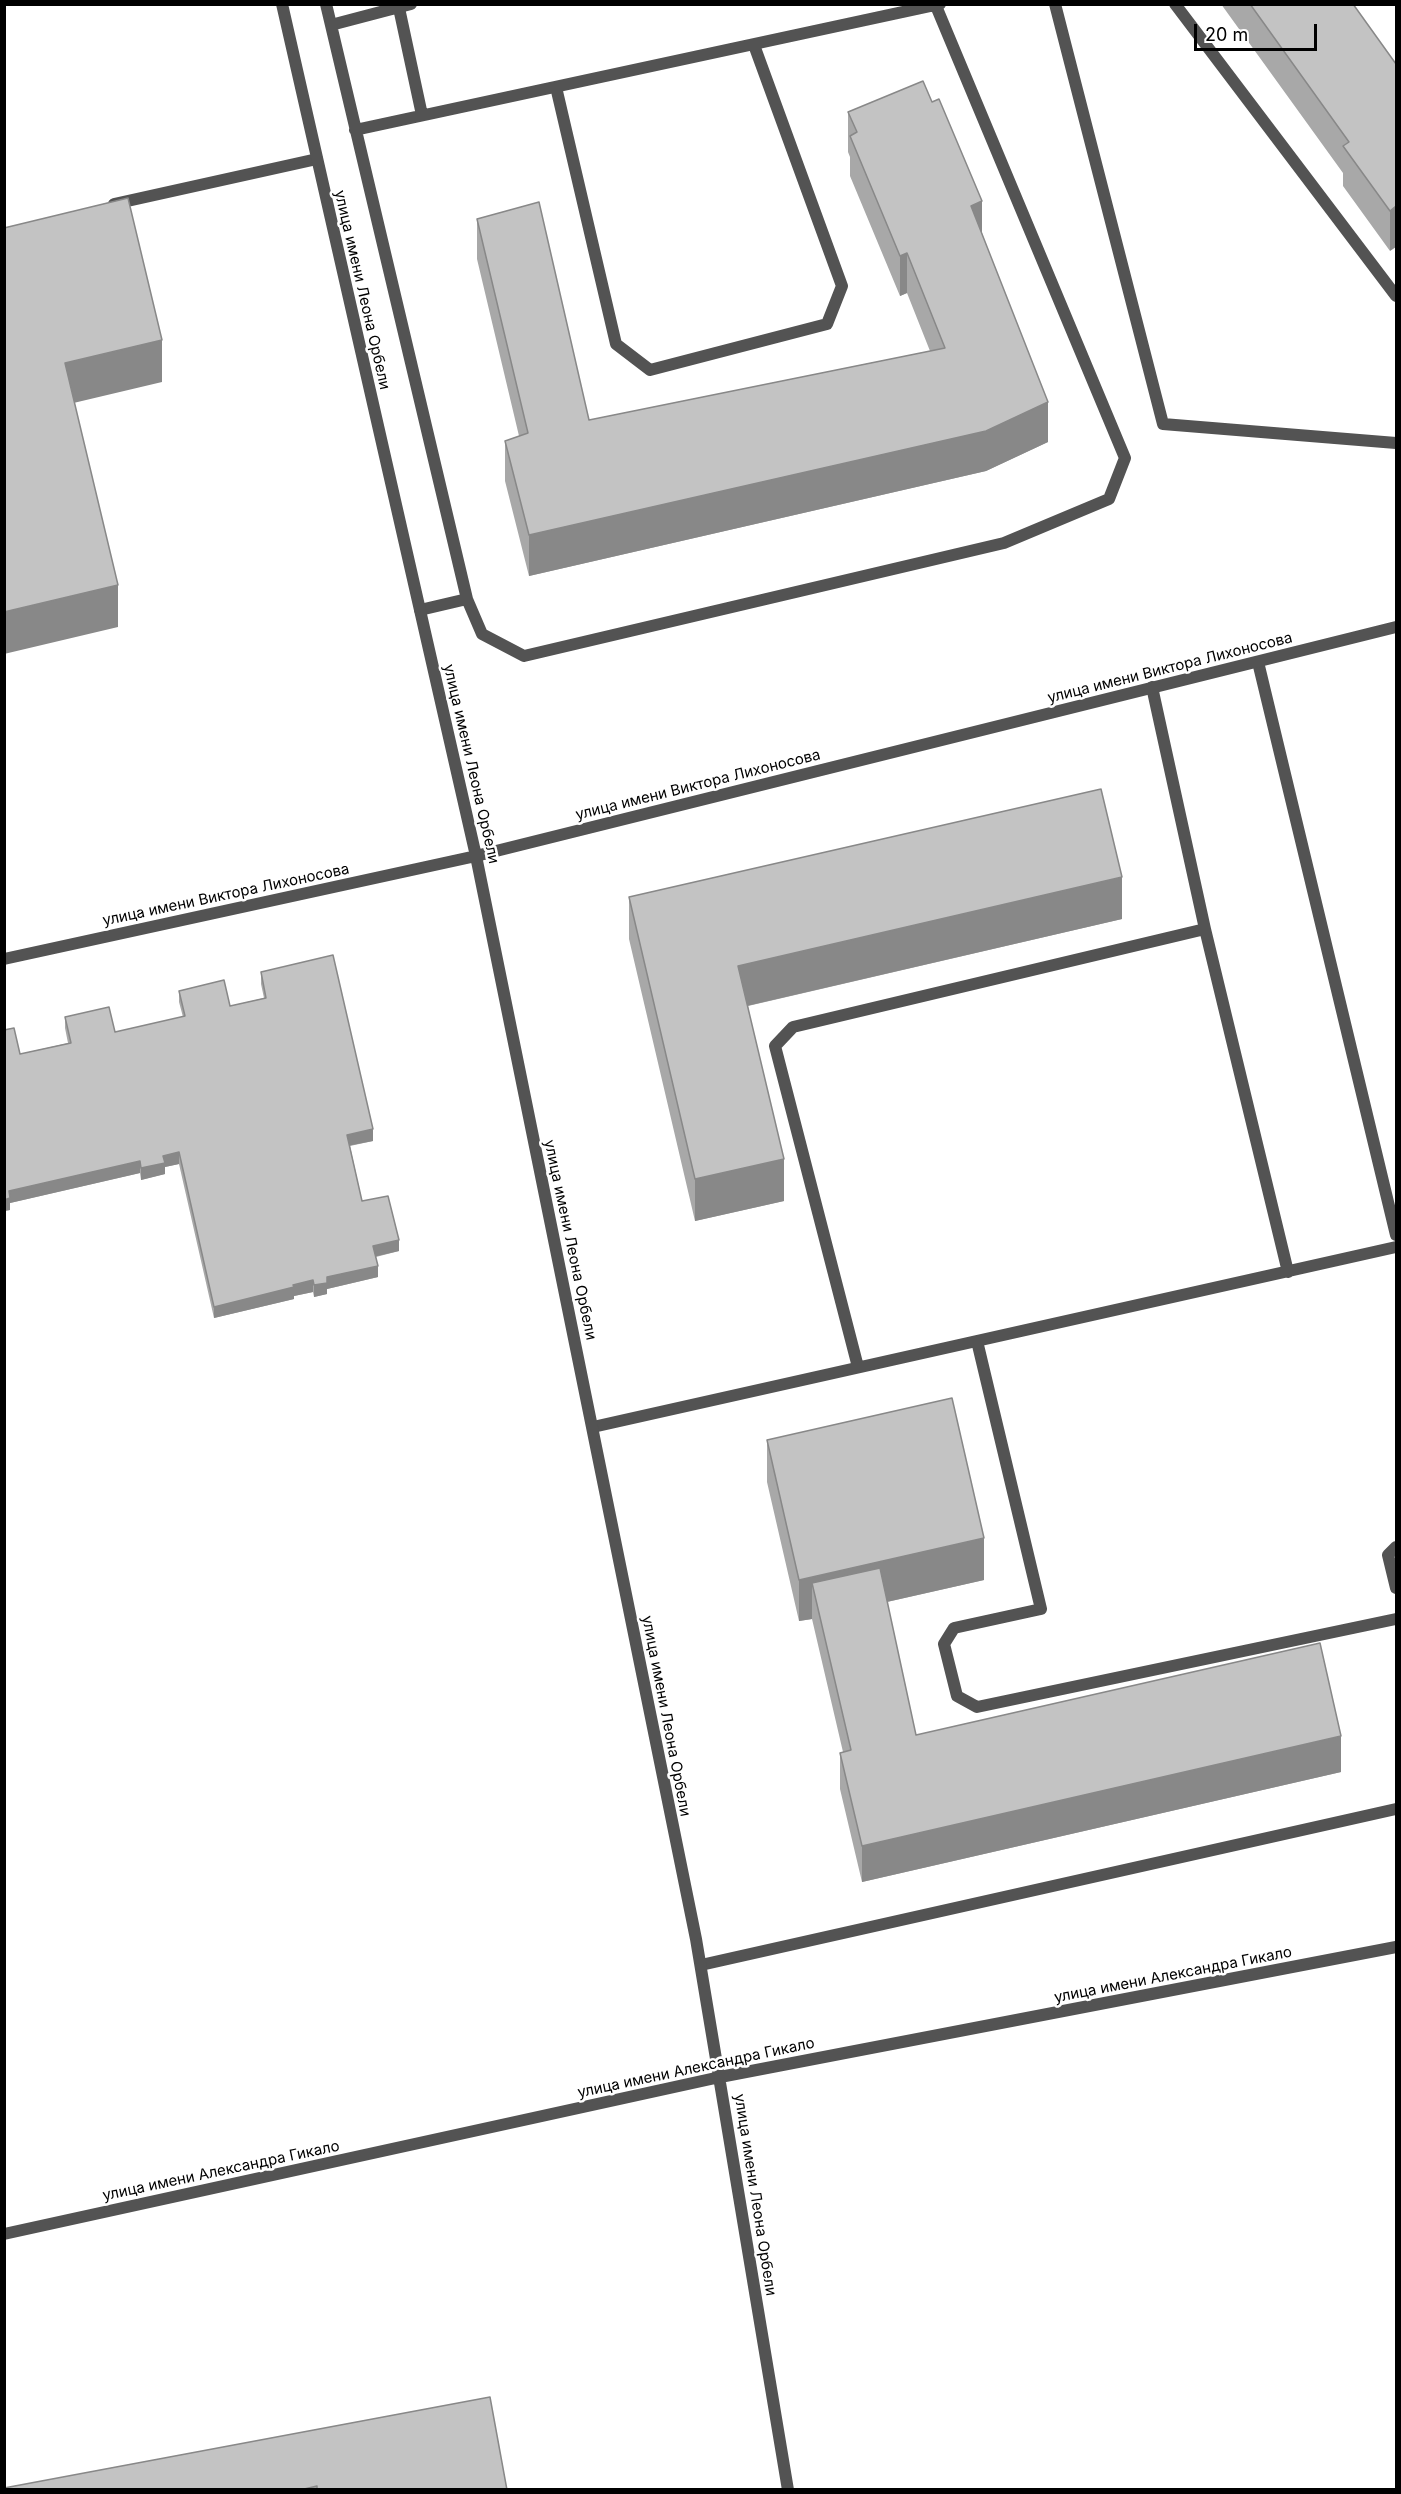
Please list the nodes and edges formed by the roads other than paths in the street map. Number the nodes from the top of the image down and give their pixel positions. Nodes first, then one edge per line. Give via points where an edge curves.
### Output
1 (282, 4) edge
2 (326, 4) edge
3 (1055, 4) edge
4 (1175, 4) edge
5 (938, 5) edge
6 (405, 6) edge
7 (331, 25) junction
8 (754, 45) junction
9 (556, 87) junction
10 (422, 115) junction
11 (356, 130) junction
12 (317, 159) junction
13 (97, 208) edge
14 (1396, 296) edge
15 (1396, 443) edge
16 (467, 599) junction
17 (420, 610) junction
18 (1396, 627) edge
19 (1258, 662) junction
20 (1152, 687) junction
21 (477, 856) junction
22 (1205, 929) junction
23 (4, 959) edge
24 (1396, 1235) edge
25 (1396, 1247) edge
26 (1288, 1272) junction
27 (977, 1341) junction
28 (858, 1367) junction
29 (593, 1427) junction
30 (1396, 1547) edge
31 (1396, 1588) edge
32 (1396, 1619) edge
33 (1396, 1809) edge
34 (1396, 1947) edge
35 (700, 1965) junction
36 (720, 2077) junction
37 (4, 2234) edge
38 (788, 2490) edge

1 - 12 street, улица имени Леона Орбели
2 - 7 street
3 - 15 street via 1163,424
4 - 14 street
5 - 8 street
5 - 16 street via 1125,458 1109,499 1004,543 524,656 482,634
6 - 7 street
6 - 10 street
7 - 11 street
8 - 9 street
8 - 9 street via 842,286 827,324 650,370 616,344
9 - 10 street
10 - 11 street
11 - 16 street
12 - 13 street
12 - 17 street, улица имени Леона Орбели
16 - 17 street
17 - 21 street, улица имени Леона Орбели
18 - 19 street, улица имени Виктора Лихоносова
19 - 20 street, улица имени Виктора Лихоносова
19 - 24 street
20 - 21 street, улица имени Виктора Лихоносова
20 - 22 street
21 - 23 street, улица имени Виктора Лихоносова
21 - 29 street, улица имени Леона Орбели
22 - 26 street
22 - 28 street via 793,1026 775,1046
25 - 26 street
26 - 27 street
27 - 28 street
27 - 32 street via 1041,1609 954,1628 944,1644 957,1696 977,1707
28 - 29 street
29 - 35 street, улица имени Леона Орбели
30 - 31 street via 1388,1555
33 - 35 street
34 - 36 street, улица имени Александра Гикало
35 - 36 street, улица имени Леона Орбели
36 - 37 street, улица имени Александра Гикало
36 - 38 street, улица имени Леона Орбели

